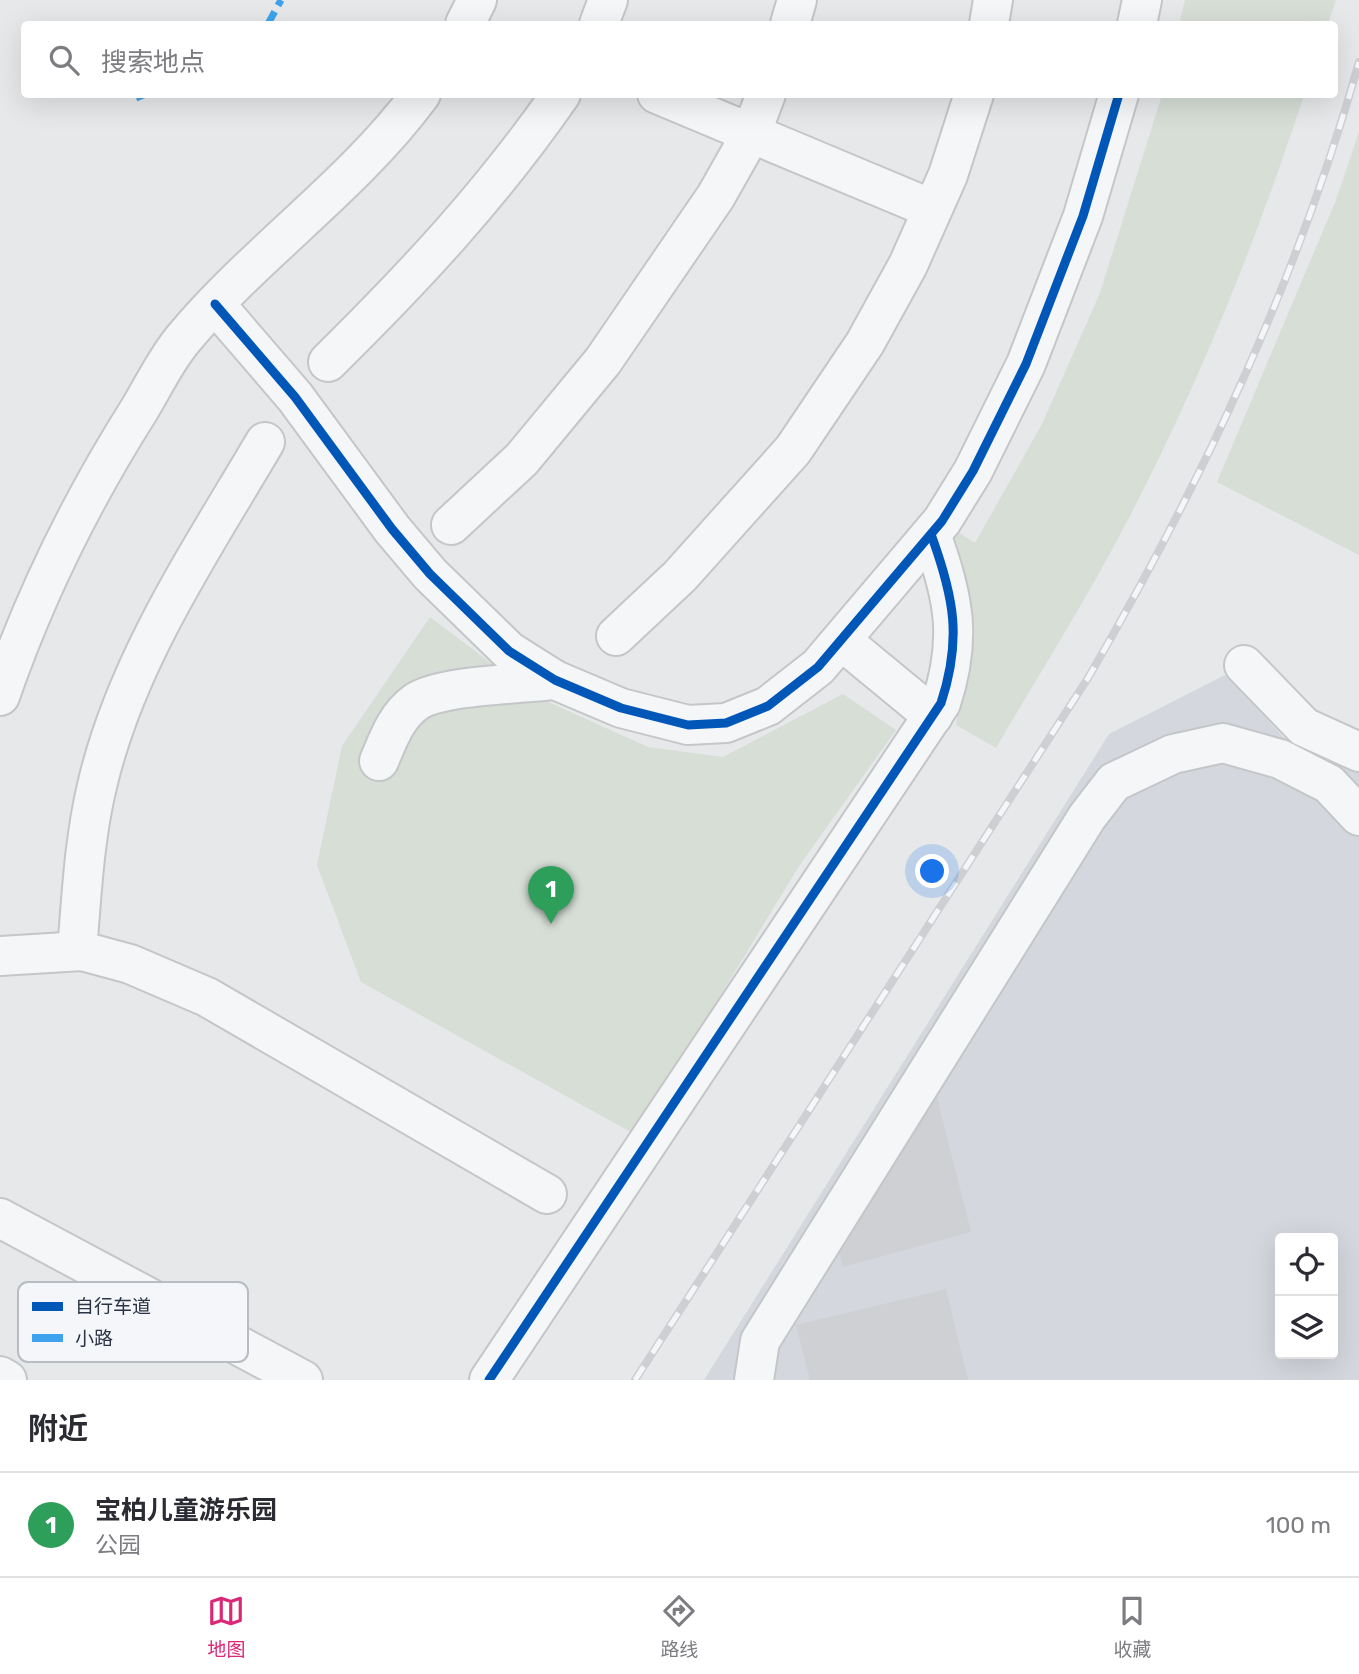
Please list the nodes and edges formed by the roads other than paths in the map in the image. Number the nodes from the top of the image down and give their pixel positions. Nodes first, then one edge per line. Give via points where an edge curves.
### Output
1 (608, 0) edge
2 (797, 0) edge
3 (993, 0) edge
4 (1142, 0) edge
5 (600, 21) edge
6 (791, 21) edge
7 (990, 21) edge
8 (1138, 21) edge
9 (417, 98) edge
10 (558, 98) edge
11 (666, 98) edge
12 (764, 98) edge
13 (973, 98) edge
14 (1118, 98) edge
15 (751, 134) junction
16 (932, 209) junction
17 (215, 304) junction
18 (328, 362) dead end
19 (265, 442) dead end
20 (451, 525) dead end
21 (932, 537) junction
22 (616, 636) dead end
23 (842, 641) junction
24 (1244, 665) dead end
25 (555, 680) junction
26 (0, 696) edge
27 (933, 716) junction
28 (1359, 752) edge
29 (379, 761) dead end
30 (1359, 816) edge
31 (82, 951) junction
32 (0, 956) edge
33 (547, 1194) dead end
34 (0, 1218) edge
35 (120, 1282) edge
36 (248, 1351) edge
37 (0, 1376) edge
38 (7, 1380) edge
39 (303, 1380) edge
40 (489, 1380) edge
41 (754, 1380) edge

1 - 5 street
2 - 6 street
3 - 7 street
4 - 8 street
9 - 17 street via 323,203
10 - 18 street via 477,207
11 - 15 street
12 - 15 street
13 - 16 street
14 - 21 street via 1083,216 1026,364 973,471
15 - 16 street
15 - 20 street via 716,196 603,360 522,459
16 - 22 street via 908,265 865,343 793,450 681,576
17 - 25 street via 295,397 430,574 509,651
17 - 26 street via 182,340 108,459 60,548
19 - 31 street via 143,658 111,737 86,845 78,939
21 - 23 street
21 - 27 street via 955,625 949,679
23 - 25 street via 818,667 768,706 717,724 688,725 643,715
23 - 27 street
24 - 28 street via 1304,727
25 - 29 street via 437,693 415,702 393,727
27 - 40 street
30 - 41 street via 1329,784 1280,759 1223,743 1174,754 1114,782 1087,817 760,1341
31 - 32 street
31 - 33 street via 130,964 207,997
34 - 35 street
36 - 39 street
37 - 38 street

